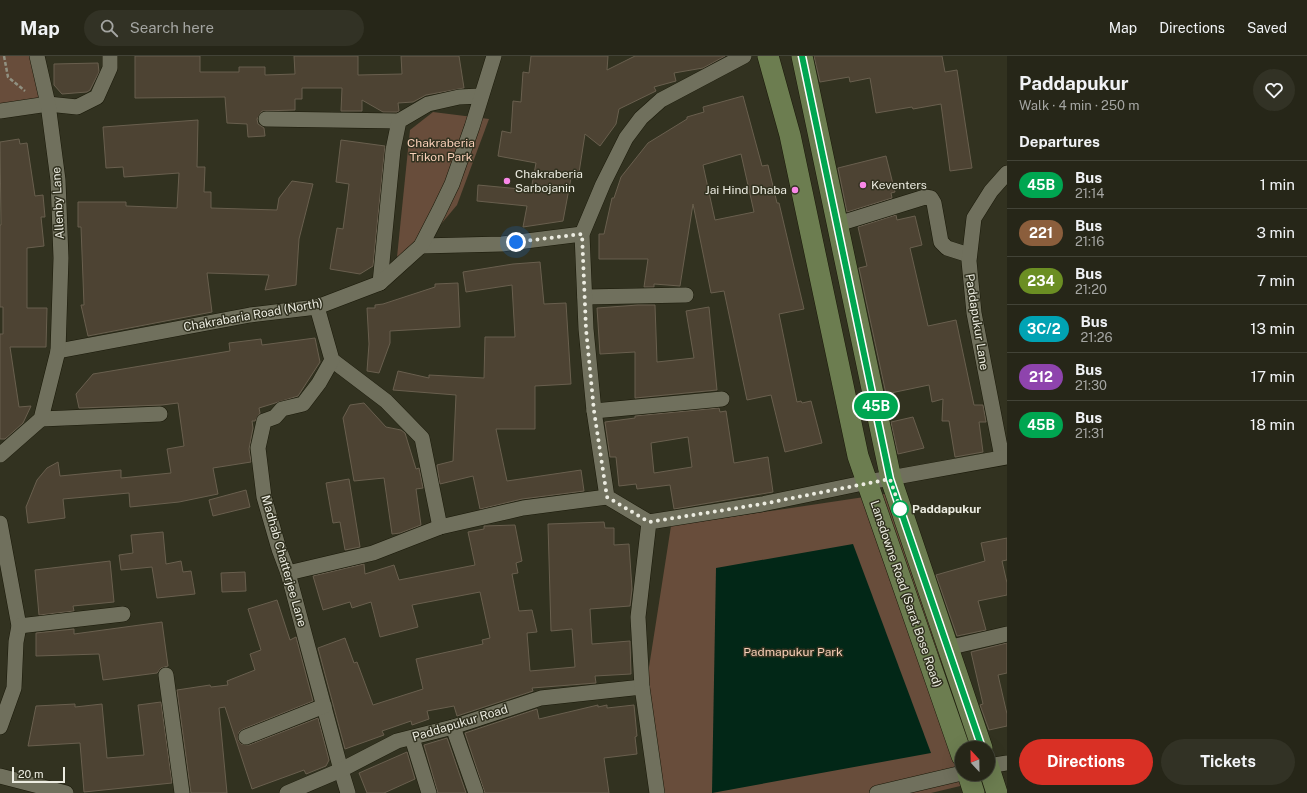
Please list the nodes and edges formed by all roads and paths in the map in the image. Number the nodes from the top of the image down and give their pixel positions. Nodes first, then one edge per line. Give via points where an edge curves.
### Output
1 (4, 56) edge
2 (37, 56) edge
3 (110, 56) edge
4 (494, 56) edge
5 (744, 56) edge
6 (768, 56) edge
7 (802, 56) edge
8 (29, 95) dead end
9 (480, 96) junction
10 (48, 104) junction
11 (0, 111) edge
12 (266, 119) dead end
13 (399, 121) junction
14 (1007, 173) edge
15 (838, 224) junction
16 (582, 234) junction
17 (421, 246) junction
18 (969, 255) junction
19 (380, 283) junction
20 (686, 295) dead end
21 (585, 297) junction
22 (317, 307) junction
23 (58, 351) junction
24 (332, 360) junction
25 (722, 399) dead end
26 (594, 411) junction
27 (160, 414) dead end
28 (41, 419) junction
29 (0, 455) edge
30 (1004, 457) edge
31 (890, 479) junction
32 (868, 482) junction
33 (607, 497) junction
34 (649, 522) junction
35 (0, 523) edge
36 (440, 527) junction
37 (288, 573) junction
38 (123, 614) dead end
39 (19, 626) junction
40 (1007, 634) edge
41 (947, 648) junction
42 (166, 675) dead end
43 (642, 688) junction
44 (324, 706) junction
45 (0, 727) edge
46 (453, 727) junction
47 (246, 737) dead end
48 (412, 738) junction
49 (957, 741) edge
50 (980, 741) edge
51 (1007, 763) edge
52 (995, 764) edge
53 (340, 770) junction
54 (955, 775) edge
55 (0, 776) edge
56 (970, 781) edge
57 (993, 781) edge
58 (66, 793) edge
59 (182, 793) edge
60 (287, 793) edge
61 (348, 793) edge
62 (429, 793) edge
63 (476, 793) edge
64 (657, 793) edge
65 (877, 793) edge
66 (974, 793) edge
67 (997, 793) edge

1 - 8 path via 8,77
2 - 10 street, Allenby Lane
3 - 10 street via 110,68 97,97 77,107
4 - 9 street, Chakrabaria Road (North)
5 - 16 street via 661,100 641,118 626,138
6 - 32 main road, Lansdowne Road (Sarat Bose Road) via 790,135 858,456
7 - 15 main road
9 - 13 street via 459,97 428,104
9 - 17 street, Chakrabaria Road (North) via 452,184
10 - 11 street
10 - 23 street, Allenby Lane via 58,180
12 - 13 street
13 - 19 street via 393,150
14 - 18 street, Paddapukur Lane via 990,191 974,218
15 - 18 street via 925,197 931,198 941,242 947,248
15 - 31 main road
16 - 17 street via 502,244
16 - 21 street
17 - 19 street, Chakrabaria Road (North)
18 - 30 street, Paddapukur Lane via 974,313
19 - 22 street, Chakrabaria Road (North)
20 - 21 street
21 - 26 street
22 - 23 street, Chakrabaria Road (North) via 250,315
22 - 24 street
23 - 28 street, Allenby Lane
24 - 36 street via 386,401 422,438
24 - 37 street, Madhab Chatterjee Lane via 303,404 282,409 275,417 264,421 258,448 264,497
25 - 26 street
26 - 33 street
27 - 28 street
28 - 29 street
30 - 31 street
31 - 32 street
31 - 41 main road
32 - 34 street via 762,504
32 - 49 main road, Lansdowne Road (Sarat Bose Road)
33 - 34 street
33 - 36 street via 523,508
34 - 43 street via 638,617
35 - 39 street
36 - 37 street via 373,553
37 - 44 street, Madhab Chatterjee Lane
38 - 39 street
39 - 45 street via 14,688
40 - 41 street
41 - 50 main road
42 - 59 street
43 - 46 street, Paddapukur Road via 541,698
43 - 64 street
44 - 47 street
44 - 53 street, Madhab Chatterjee Lane
46 - 48 street, Paddapukur Road
46 - 63 street
48 - 53 street, Paddapukur Road via 397,741
48 - 62 street
51 - 52 street
53 - 60 street, Paddapukur Road
53 - 61 street, Madhab Chatterjee Lane
54 - 65 street
55 - 58 street
56 - 66 main road
57 - 67 main road

